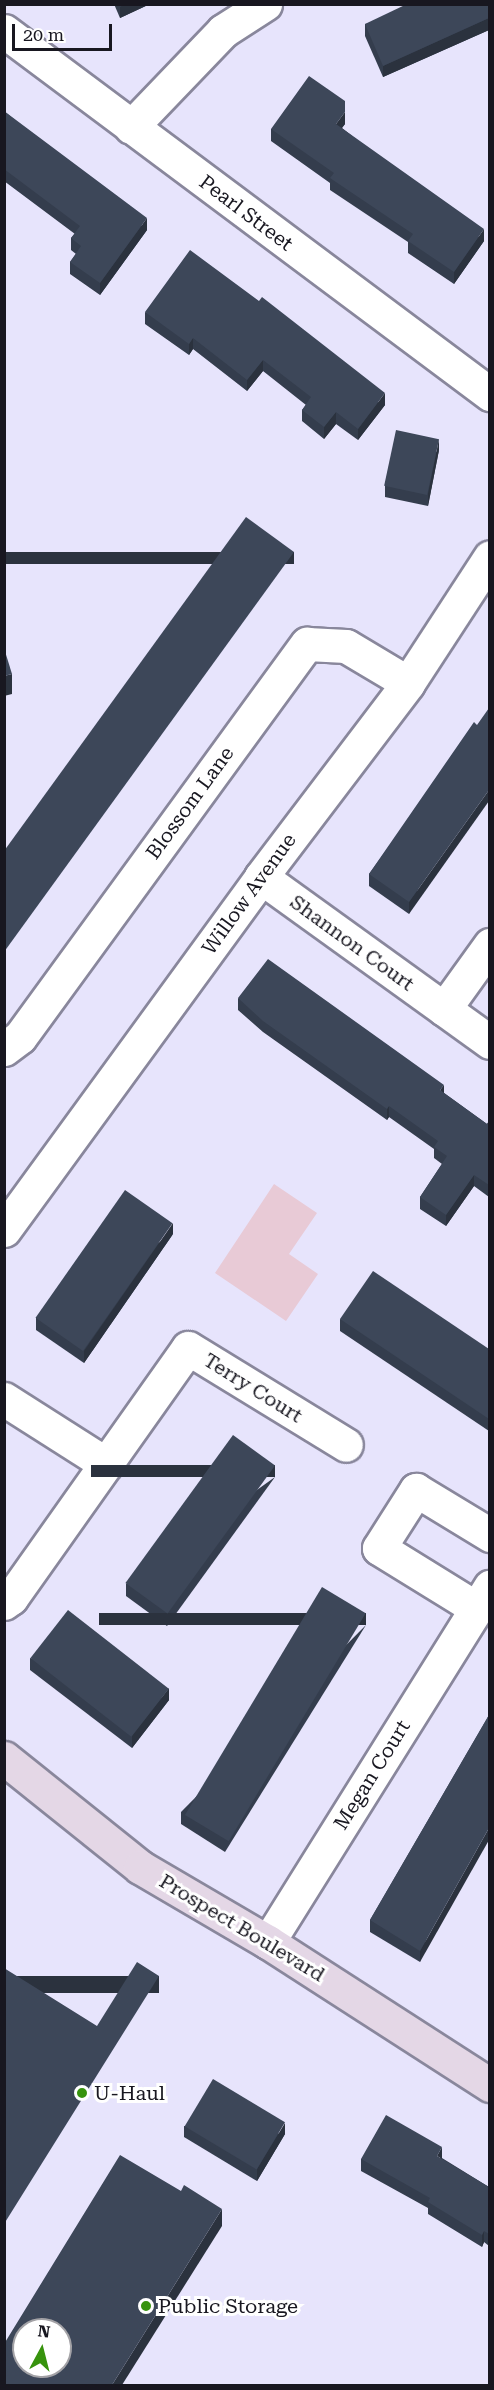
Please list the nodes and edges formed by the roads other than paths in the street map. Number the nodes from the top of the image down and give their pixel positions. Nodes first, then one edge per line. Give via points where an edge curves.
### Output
1 (265, 4) edge
2 (4, 31) edge
3 (131, 127) junction
4 (489, 394) edge
5 (489, 557) edge
6 (408, 683) junction
7 (261, 877) junction
8 (489, 945) edge
9 (444, 1009) junction
10 (489, 1042) edge
11 (4, 1049) edge
12 (4, 1230) edge
13 (4, 1399) edge
14 (346, 1445) dead end
15 (106, 1464) junction
16 (489, 1535) edge
17 (483, 1597) edge
18 (4, 1603) edge
19 (4, 1758) edge
20 (268, 1942) junction
21 (489, 2085) edge

1 - 3 street via 223,31
2 - 3 street, Pearl Street
3 - 4 street, Pearl Street
5 - 6 street, Willow Avenue
6 - 7 street, Willow Avenue
6 - 11 street, Blossom Lane via 346,646 307,644 20,1037
7 - 9 street, Shannon Court
7 - 12 street, Willow Avenue
8 - 9 street
9 - 10 street, Shannon Court
13 - 15 street
14 - 15 street, Terry Court via 188,1348
15 - 18 street, Terry Court
16 - 17 street, Megan Court via 416,1490 379,1548
17 - 20 street, Megan Court
19 - 20 street, Prospect Boulevard via 140,1867
20 - 21 street, Prospect Boulevard

